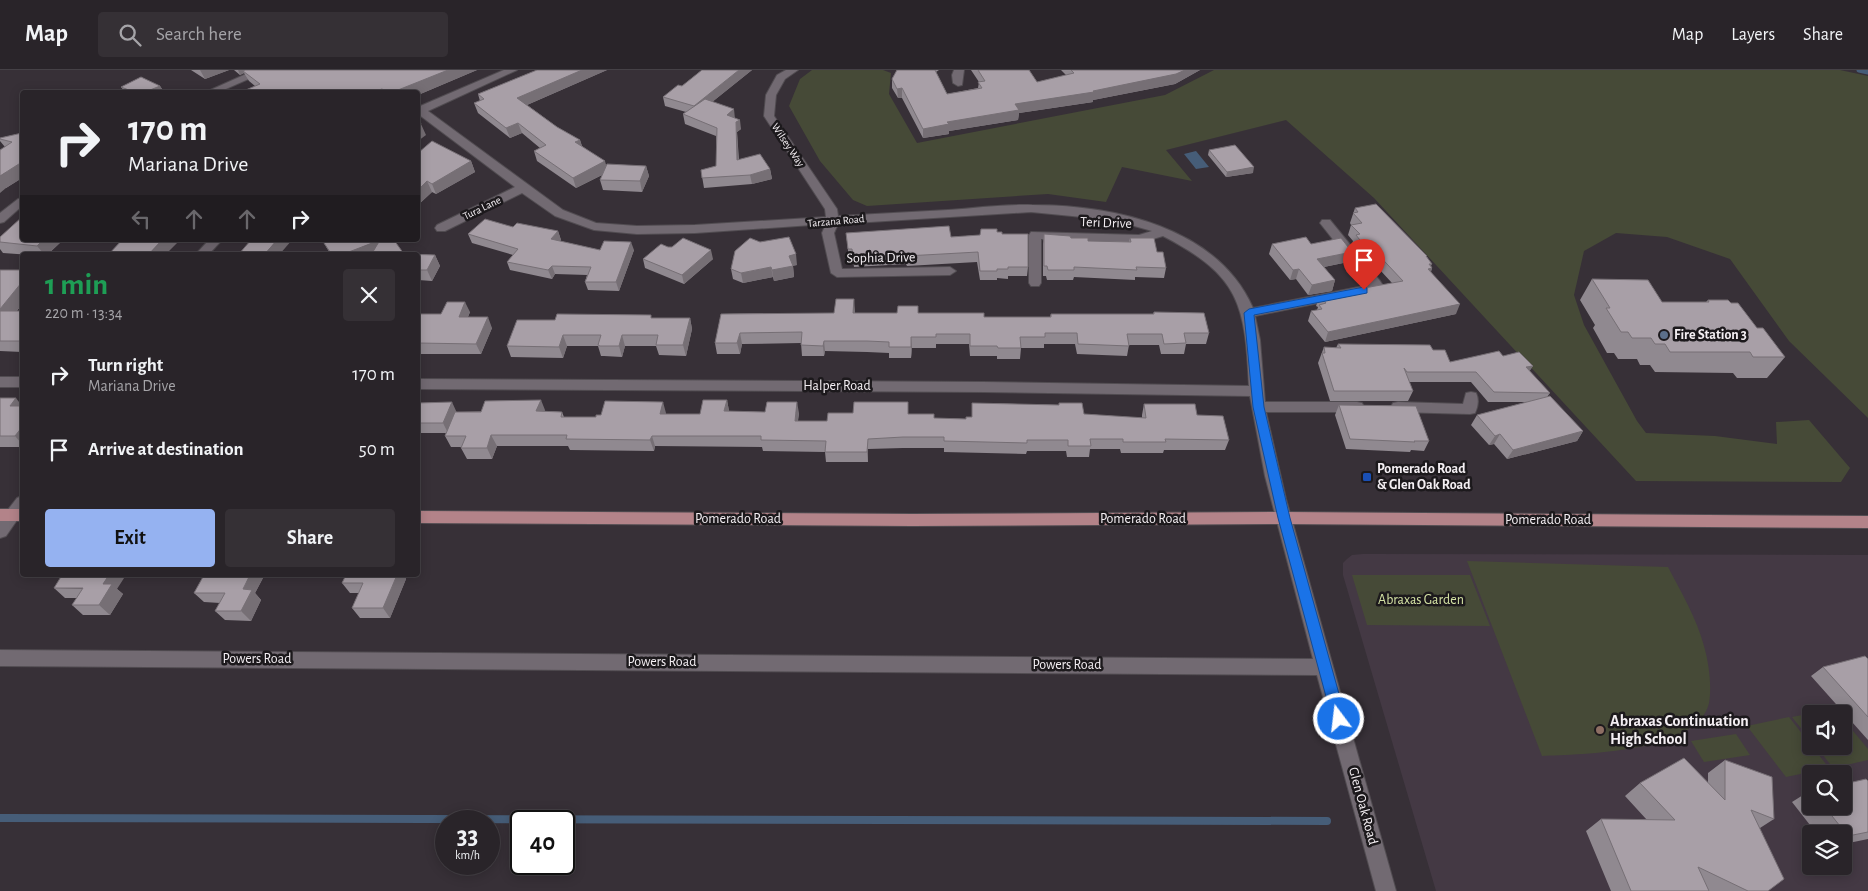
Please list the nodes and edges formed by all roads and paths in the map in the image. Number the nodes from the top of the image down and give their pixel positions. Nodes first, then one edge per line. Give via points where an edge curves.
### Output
1 (264, 70) edge
2 (512, 70) edge
3 (793, 70) edge
4 (959, 70) edge
5 (958, 83) dead end
6 (216, 90) edge
7 (420, 110) edge
8 (420, 111) edge
9 (523, 188) junction
10 (20, 203) edge
11 (0, 219) edge
12 (833, 221) junction
13 (1326, 223) dead end
14 (441, 228) dead end
15 (1163, 232) junction
16 (214, 242) edge
17 (204, 252) edge
18 (950, 271) dead end
19 (1036, 283) dead end
20 (1249, 313) junction
21 (0, 382) edge
22 (20, 382) edge
23 (420, 384) edge
24 (1257, 391) junction
25 (1471, 397) dead end
26 (1259, 407) junction
27 (20, 505) edge
28 (12, 515) edge
29 (420, 517) edge
30 (1284, 518) junction
31 (1868, 522) edge
32 (0, 532) edge
33 (0, 658) edge
34 (1325, 667) junction
35 (1386, 891) edge

1 - 6 street
2 - 7 street
3 - 12 street, Wilsey Way via 782,77 770,95 769,116 831,209
4 - 5 street
8 - 9 street, Tarzana Road
9 - 12 street, Tarzana Road via 559,214 594,226 695,230
9 - 14 street, Tura Lane
10 - 11 street
12 - 15 street, Tarzana Road via 1031,208 1082,210 1117,216
12 - 18 street, Sophia Drive via 828,234 837,273
13 - 20 street via 1376,284 1374,288
15 - 19 street, Teri Drive via 1140,239 1035,235
15 - 20 street, Tarzana Road via 1199,252 1231,280
16 - 17 street
20 - 24 street, Glen Oak Road
21 - 22 street
23 - 24 street, Halper Road
24 - 26 street, Glen Oak Road
25 - 26 street via 1470,409
26 - 30 street, Glen Oak Road
27 - 28 street
28 - 32 street
29 - 30 main road, Pomerado Road
30 - 31 main road, Pomerado Road
30 - 34 street, Glen Oak Road
33 - 34 street, Powers Road
34 - 35 street, Glen Oak Road

